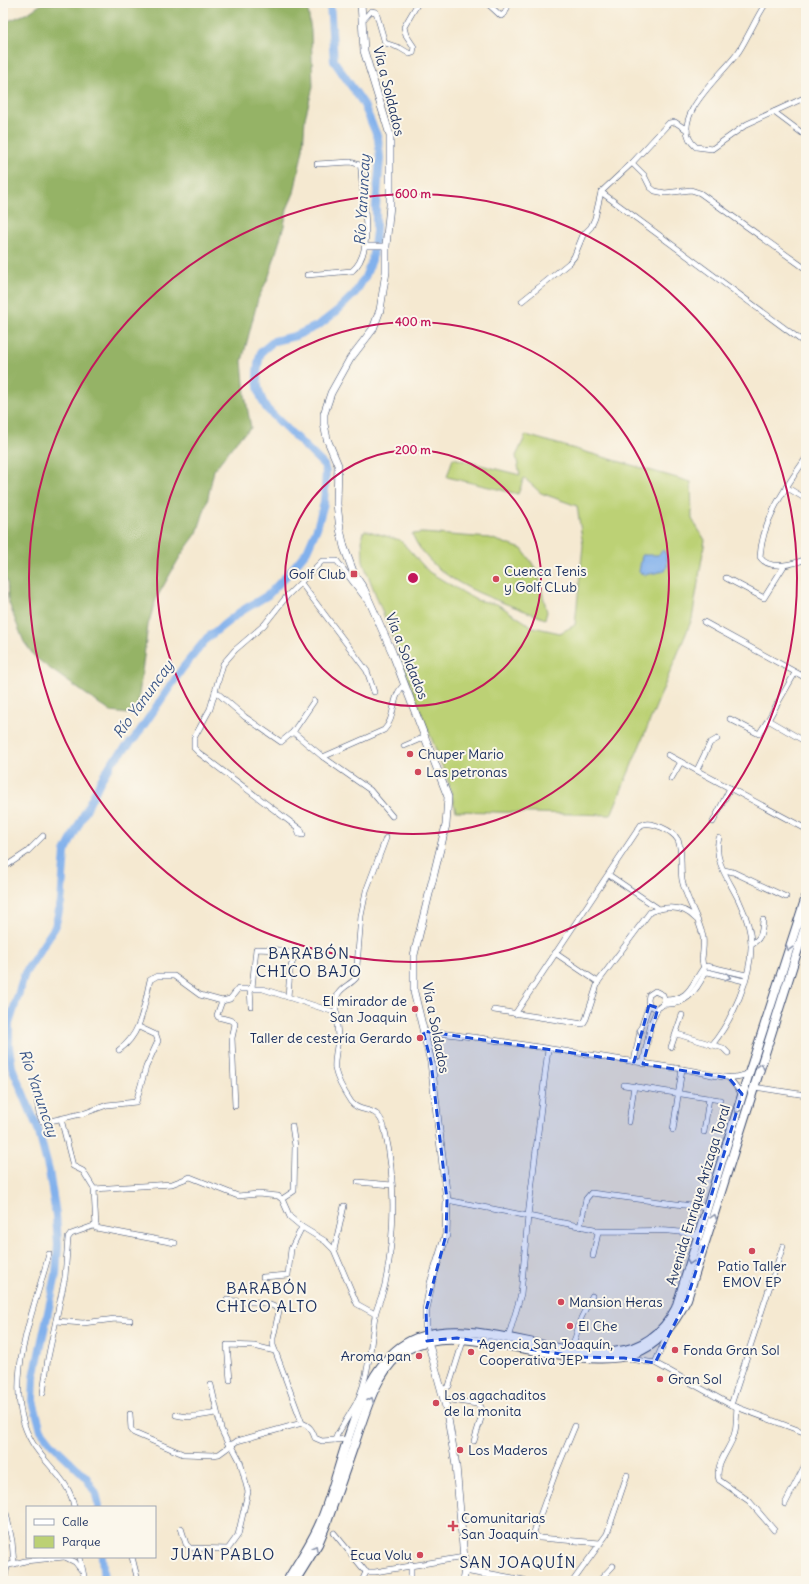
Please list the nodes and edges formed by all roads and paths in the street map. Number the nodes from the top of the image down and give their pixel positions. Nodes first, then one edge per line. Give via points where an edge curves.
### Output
1 (361, 3) edge
2 (418, 3) edge
3 (487, 3) edge
4 (509, 3) edge
5 (766, 3) edge
6 (361, 22) junction
7 (806, 97) edge
8 (774, 112) junction
9 (687, 130) junction
10 (806, 136) edge
11 (632, 163) junction
12 (317, 164) dead end
13 (601, 192) junction
14 (367, 246) junction
15 (383, 246) junction
16 (806, 269) edge
17 (307, 275) dead end
18 (522, 301) dead end
19 (806, 344) edge
20 (806, 458) edge
21 (786, 487) junction
22 (806, 499) edge
23 (806, 559) edge
24 (784, 566) junction
25 (726, 578) dead end
26 (301, 583) junction
27 (370, 602) junction
28 (704, 622) dead end
29 (795, 672) junction
30 (806, 678) edge
31 (404, 685) junction
32 (215, 691) junction
33 (374, 692) dead end
34 (314, 701) dead end
35 (730, 719) dead end
36 (768, 720) junction
37 (293, 732) junction
38 (425, 737) junction
39 (717, 739) dead end
40 (806, 742) edge
41 (404, 746) dead end
42 (668, 755) dead end
43 (323, 757) junction
44 (681, 762) junction
45 (697, 770) junction
46 (671, 779) dead end
47 (730, 788) junction
48 (392, 816) dead end
49 (713, 822) dead end
50 (297, 827) dead end
51 (806, 829) edge
52 (44, 836) dead end
53 (386, 838) dead end
54 (719, 838) dead end
55 (3, 868) edge
56 (724, 870) junction
57 (609, 875) junction
58 (786, 897) dead end
59 (806, 897) edge
60 (659, 909) junction
61 (762, 920) dead end
62 (698, 921) junction
63 (806, 924) edge
64 (751, 944) junction
65 (555, 953) junction
66 (704, 967) junction
67 (705, 974) junction
68 (746, 975) junction
69 (744, 981) junction
70 (598, 982) junction
71 (251, 988) junction
72 (288, 998) junction
73 (222, 1000) junction
74 (664, 1002) junction
75 (649, 1005) junction
76 (251, 1006) dead end
77 (658, 1008) junction
78 (494, 1010) dead end
79 (337, 1013) junction
80 (515, 1014) junction
81 (682, 1015) dead end
82 (138, 1027) junction
83 (423, 1031) junction
84 (676, 1034) junction
85 (712, 1045) junction
86 (671, 1047) dead end
87 (548, 1049) junction
88 (119, 1050) dead end
89 (728, 1054) dead end
90 (634, 1062) junction
91 (643, 1064) junction
92 (682, 1069) junction
93 (749, 1072) junction
94 (729, 1078) junction
95 (624, 1085) dead end
96 (634, 1086) junction
97 (754, 1087) junction
98 (36, 1092) dead end
99 (678, 1094) junction
100 (742, 1094) junction
101 (806, 1095) edge
102 (709, 1098) junction
103 (720, 1100) dead end
104 (235, 1106) dead end
105 (61, 1119) junction
106 (629, 1122) dead end
107 (292, 1126) dead end
108 (673, 1130) dead end
109 (704, 1132) dead end
110 (358, 1182) dead end
111 (392, 1185) junction
112 (94, 1189) junction
113 (282, 1200) junction
114 (447, 1200) junction
115 (344, 1206) dead end
116 (707, 1208) junction
117 (528, 1216) junction
118 (96, 1225) junction
119 (302, 1227) junction
120 (580, 1227) junction
121 (597, 1230) junction
122 (700, 1241) junction
123 (175, 1243) dead end
124 (783, 1246) dead end
125 (334, 1250) junction
126 (49, 1254) dead end
127 (593, 1256) dead end
128 (262, 1277) dead end
129 (592, 1296) dead end
130 (227, 1300) dead end
131 (376, 1314) junction
132 (130, 1320) dead end
133 (56, 1321) junction
134 (671, 1328) junction
135 (426, 1338) junction
136 (464, 1338) junction
137 (508, 1338) junction
138 (572, 1349) junction
139 (275, 1351) junction
140 (624, 1358) junction
141 (655, 1363) junction
142 (230, 1380) dead end
143 (210, 1385) dead end
144 (43, 1393) dead end
145 (443, 1395) junction
146 (734, 1406) junction
147 (217, 1413) junction
148 (130, 1414) dead end
149 (176, 1415) dead end
150 (357, 1416) junction
151 (302, 1423) junction
152 (575, 1426) dead end
153 (806, 1434) edge
154 (348, 1439) junction
155 (336, 1440) junction
156 (474, 1441) dead end
157 (230, 1445) junction
158 (806, 1463) edge
159 (627, 1475) dead end
160 (3, 1498) edge
161 (785, 1504) dead end
162 (74, 1506) edge
163 (181, 1528) dead end
164 (774, 1530) dead end
165 (334, 1533) dead end
166 (600, 1543) junction
167 (464, 1557) junction
168 (55, 1558) edge
169 (67, 1558) edge
170 (80, 1558) edge
171 (132, 1558) edge
172 (14, 1564) junction
173 (411, 1564) junction
174 (5, 1566) edge
175 (613, 1566) dead end
176 (465, 1570) junction
177 (82, 1572) junction
178 (366, 1572) junction
179 (492, 1578) edge
180 (4, 1581) edge
181 (85, 1581) edge
182 (138, 1581) edge
183 (287, 1581) edge
184 (295, 1581) edge
185 (362, 1581) edge
186 (411, 1581) edge
187 (463, 1581) edge
188 (524, 1581) edge
189 (573, 1581) edge
190 (599, 1581) edge

1 - 6 street, Vía a Soldados
2 - 6 street via 404,27 414,47 413,53 410,54 385,43 376,12 371,11
3 - 4 street via 501,16
5 - 9 street via 738,52 695,103 688,118
6 - 15 street, Vía a Soldados via 368,67 390,135 390,205
7 - 8 street
8 - 9 street via 742,126 712,149 696,147
8 - 10 street
9 - 11 street via 675,122 669,123
11 - 13 street
11 - 16 street via 655,192 691,190 700,193
12 - 14 street via 360,164
13 - 18 street via 595,218 583,235 574,257
13 - 19 street
14 - 15 street
14 - 17 street via 352,270
15 - 27 street, Vía a Soldados via 386,272 380,310 373,329 350,359 331,393 324,414 327,440 338,465 337,504 344,547 354,574
20 - 21 street
21 - 22 street
21 - 24 street via 771,515 760,557 763,561
23 - 24 street
24 - 25 street via 764,598
26 - 27 street via 322,561 337,561 364,598
26 - 32 street via 264,625 225,660 219,671
26 - 33 street via 367,671
27 - 31 street, Vía a Soldados
28 - 29 street
29 - 30 street
29 - 36 street
31 - 38 street, Vía a Soldados
31 - 43 street via 398,692 389,725 384,730
32 - 37 street via 278,742 284,742
32 - 50 street via 208,714 194,738 194,748
34 - 37 street
35 - 36 street via 759,734
36 - 40 street
37 - 43 street
38 - 41 street
38 - 83 street, Vía a Soldados via 445,788 448,807 446,825 414,955 414,992
39 - 45 street via 710,743
42 - 44 street
43 - 48 street via 370,790
44 - 45 street
44 - 46 street
45 - 47 street
47 - 49 street
47 - 51 street
52 - 55 street via 28,852
53 - 79 street via 366,890 361,916 356,978 339,993
54 - 56 street via 717,851
56 - 58 street
56 - 64 street via 746,917
57 - 60 street
57 - 62 street via 641,825 649,822 659,827 678,841 683,882
57 - 65 street
59 -> 93 main road, Avenida Enrique Arízaga Toral
60 - 62 street via 686,911
60 - 70 street via 650,912
61 - 64 street via 760,937 757,942
62 - 66 street via 703,938
97 -> 63 main road, Avenida Enrique Arízaga Toral
64 - 68 street
65 - 70 street
65 - 80 street
66 - 67 street
66 - 68 street
66 - 74 street via 686,994
67 -> 69 street via 714,973
67 - 74 street via 684,1002
68 - 69 street
69 - 85 street via 734,1012
70 - 80 street via 582,1024
71 - 72 street via 263,989
71 - 72 street via 256,949 286,952 293,954 294,957 290,970
71 - 73 street via 238,989 230,999
71 - 76 street
72 - 79 street
73 - 82 street via 200,995 174,976 153,977 150,980
73 - 104 street via 218,1018 233,1021 234,1024 232,1044
74 - 75 street via 660,992 653,992 648,998
74 - 77 street
75 - 77 street
75 -> 90 street via 640,1031
77 - 91 street via 651,1023
78 - 80 street
79 - 111 street via 336,1072 354,1104 373,1111 381,1120 385,1131
81 - 84 street
82 - 88 street via 132,1040
82 - 105 street via 156,1035 158,1041 146,1067 136,1102 107,1105
83 - 87 street
83 - 114 street, Vía a Soldados via 431,1062
84 - 85 street
84 - 86 street
85 - 89 street via 723,1048
87 - 90 street
87 - 117 street
90 - 91 street
91 - 92 street
92 - 94 street
92 - 99 street
93 - 94 street via 739,1078
93 - 100 main road, Avenida Enrique Arízaga Toral
94 - 100 street
95 - 96 street
96 - 99 street
96 - 106 street
97 - 101 street
122 -> 97 main road, Avenida Enrique Arízaga Toral
98 - 105 street via 42,1121
99 - 102 street
99 - 108 street
100 -> 116 main road, Avenida Enrique Arízaga Toral
102 - 103 street
102 - 109 street
105 - 112 street via 73,1166 83,1171
107 - 113 street via 295,1146 294,1191
110 - 111 street
111 - 131 street via 391,1245 385,1286
112 - 113 street via 172,1184 190,1177 238,1196 270,1194
112 - 118 street
113 - 119 street via 290,1217
114 - 117 street
114 - 135 street, Vía a Soldados via 446,1236 431,1283 426,1310
115 - 125 street
116 - 120 street via 591,1193 586,1199
116 - 122 main road, Avenida Enrique Arízaga Toral
117 - 120 street
117 - 137 street via 521,1294
118 - 123 street via 98,1229
118 - 133 street via 68,1238 65,1277
119 - 125 street via 325,1241
119 - 128 street via 291,1249 288,1275
120 - 121 street
121 - 122 street via 684,1232
121 - 127 street
122 - 134 main road, Avenida Enrique Arízaga Toral via 687,1299
122 -> 138 main road, Avenida Enrique Arízaga Toral via 676,1308 654,1337 641,1344 613,1352
124 - 146 street
125 - 131 street via 357,1304
126 - 162 street via 21,1356 19,1407 25,1429 50,1468 66,1484
129 - 138 street via 581,1318
130 - 139 street via 238,1303 263,1303 277,1307 280,1314 273,1338
131 - 150 street
132 - 133 street via 83,1323
133 - 144 street
134 - 140 main road, Avenida Enrique Arízaga Toral via 652,1344
134 - 141 street
135 - 136 main road, Avenida Enrique Arízaga Toral
135 - 137 main road, Avenida Enrique Arízaga Toral via 446,1332 468,1332
135 - 145 street, Vía a Soldados
135 - 150 main road, Avenida Enrique Arízaga Toral via 407,1343 387,1358 371,1381
136 - 140 main road, Avenida Enrique Arízaga Toral via 580,1357
136 - 145 street via 449,1386
137 - 138 main road, Avenida Enrique Arízaga Toral
139 - 142 street via 254,1346 227,1345
139 - 151 street
140 - 141 street
141 - 146 street
143 - 147 street
145 - 156 street via 481,1407
145 - 167 street, Vía a Soldados via 456,1466
146 - 153 street
146 - 164 street via 734,1435 720,1464 719,1480 749,1502
147 - 149 street via 186,1418
147 - 157 street via 221,1429
148 - 157 street via 131,1429 134,1433 183,1454 219,1454
150 - 154 main road, Avenida Enrique Arízaga Toral
150 - 155 street via 337,1435
184 -> 150 main road, Avenida Enrique Arízaga Toral via 318,1544 326,1525
151 - 155 street via 313,1431 315,1438 322,1441
151 - 157 street
152 - 166 street via 534,1532 540,1538
154 - 155 street
154 - 183 main road, Avenida Enrique Arízaga Toral via 320,1524
157 - 163 street via 240,1462 248,1492 238,1535 228,1549 190,1548 186,1544
158 - 161 street
159 - 166 street via 607,1534
160 - 172 street
165 - 178 street
166 - 189 street
167 - 173 street
167 - 176 street, Vía a Soldados
168 - 172 street
169 - 177 street via 75,1562
170 - 177 street
171 - 182 street
172 - 174 street
173 - 178 street
173 - 186 street
174 - 180 street
175 - 190 street
176 - 179 street
176 - 187 street, Vía a Soldados
177 - 181 street
178 - 185 street
179 - 188 street

